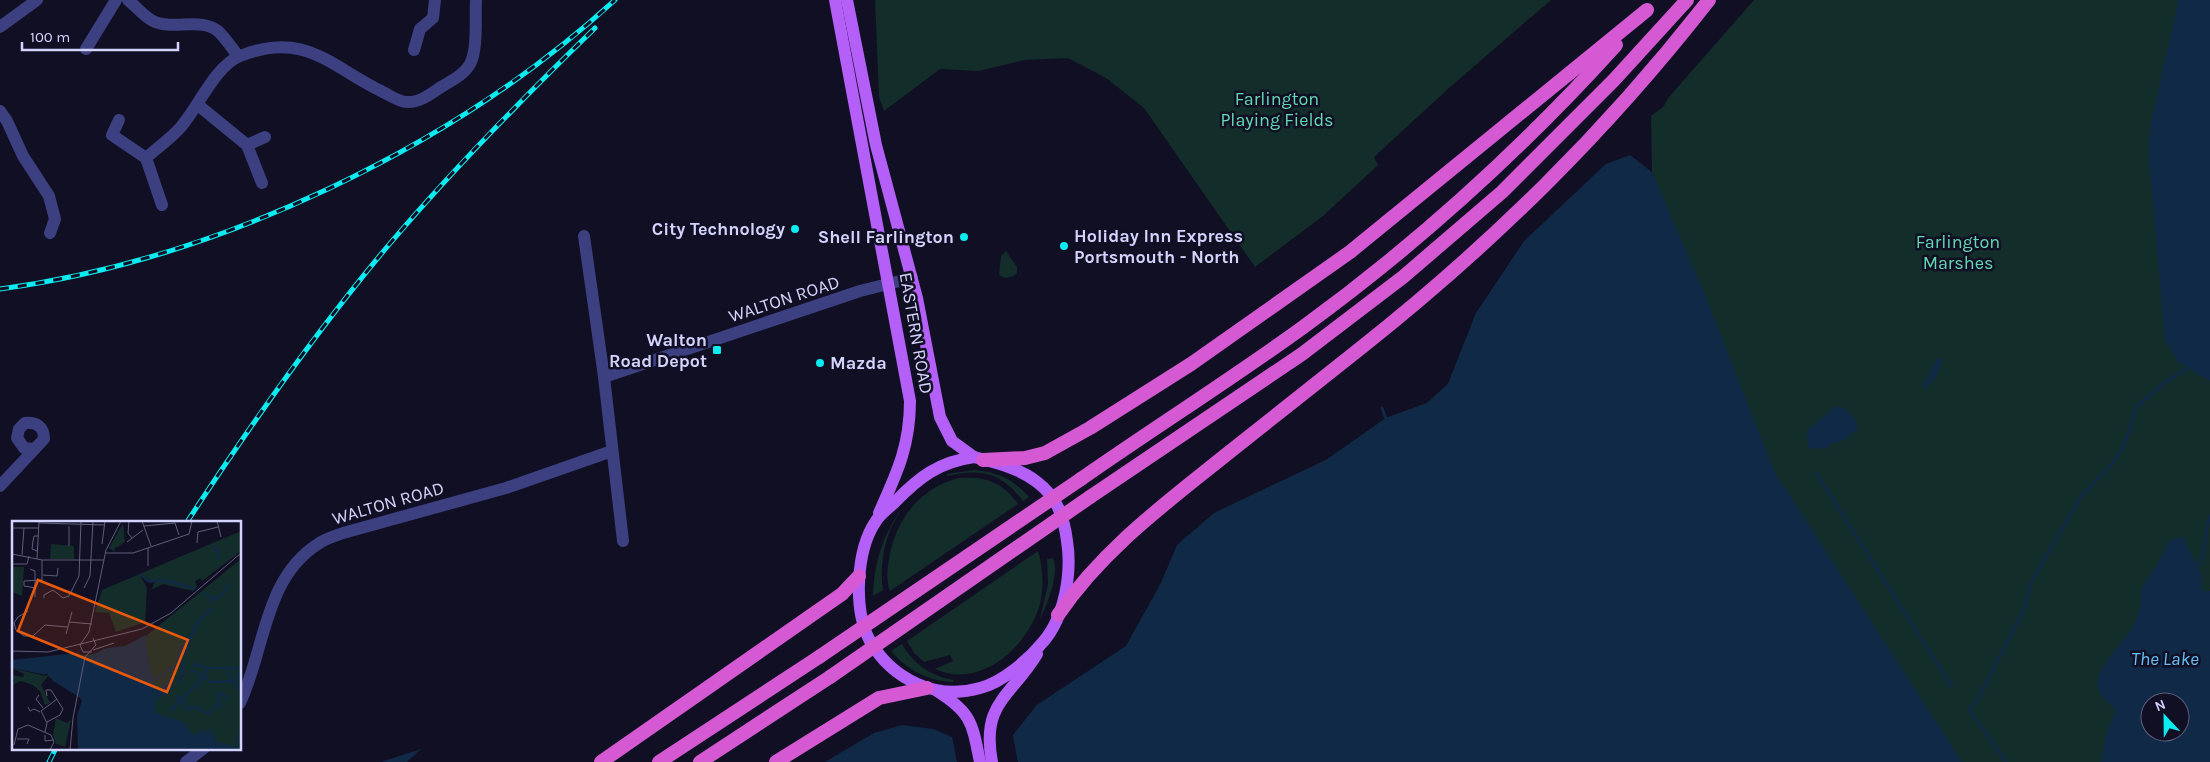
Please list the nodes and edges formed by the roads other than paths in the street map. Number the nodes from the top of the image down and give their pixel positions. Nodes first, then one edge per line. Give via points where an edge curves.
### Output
1 (37, 0) edge
2 (116, 0) edge
3 (128, 0) edge
4 (435, 0) edge
5 (476, 0) edge
6 (835, 0) edge
7 (847, 0) edge
8 (1687, 0) edge
9 (1709, 0) edge
10 (1652, 5) edge
11 (0, 27) edge
12 (86, 49) dead end
13 (414, 50) dead end
14 (238, 56) junction
15 (198, 105) junction
16 (2, 119) edge
17 (119, 120) dead end
18 (265, 137) dead end
19 (247, 144) junction
20 (146, 158) junction
21 (262, 183) dead end
22 (164, 198) dead end
23 (50, 233) dead end
24 (584, 236) dead end
25 (912, 278) junction
26 (890, 283) junction
27 (604, 377) junction
28 (33, 449) dead end
29 (612, 451) junction
30 (979, 459) junction
31 (0, 486) edge
32 (876, 520) junction
33 (623, 541) dead end
34 (859, 576) junction
35 (1058, 615) junction
36 (1044, 641) junction
37 (931, 689) junction
38 (241, 701) edge
39 (201, 750) edge
40 (186, 762) edge
41 (601, 762) edge
42 (659, 762) edge
43 (700, 762) edge
44 (776, 762) edge
45 (980, 762) edge
46 (992, 762) edge

1 - 11 street
2 - 12 street
3 - 14 street via 157,22 170,26 211,27
4 - 13 street via 433,18 420,29
5 - 14 street via 471,63 457,77 415,101 393,97 350,75 317,53 296,47 266,49
6 - 26 main road, EASTERN ROAD
7 - 25 main road, EASTERN ROAD via 876,146
8 - 43 highway, bridge via 1614,80 1502,192 1403,277 1302,354
9 - 35 highway via 1627,100 1565,168 1506,225 1362,348 1151,513 1088,576
10 - 30 highway via 1350,252 1191,364 1045,453 1025,458
10 - 42 highway, bridge via 1567,99 1449,211 1302,328
14 - 15 street via 217,75
15 - 19 street
15 - 20 street via 179,129
16 - 23 street via 49,196 55,219
17 - 20 street via 112,135
18 - 19 street
19 - 21 street
20 - 22 street
24 - 27 street
25 - 26 street, WALTON ROAD
25 - 30 main road, EASTERN ROAD via 942,422 958,447
26 - 27 street, WALTON ROAD
26 - 32 main road, EASTERN ROAD via 910,417 904,453
27 - 29 street
28 - 31 street
29 - 33 street
29 - 38 street, WALTON ROAD via 506,488 342,533 319,543 293,567 272,604
30 - 32 main road via 951,461 923,475
30 - 35 main road via 1010,466 1037,482 1060,509 1066,530 1069,565
32 - 34 main road, EASTERN ROAD
34 - 37 main road, EASTERN ROAD via 857,591 862,622 871,643 890,667
34 - 41 highway via 842,594
35 - 36 main road
36 - 37 main road via 987,686 962,691
36 - 46 main road via 1025,674 1006,692 995,712 989,733
37 - 44 highway via 879,698
37 - 45 main road via 954,702 968,718
39 - 40 street

